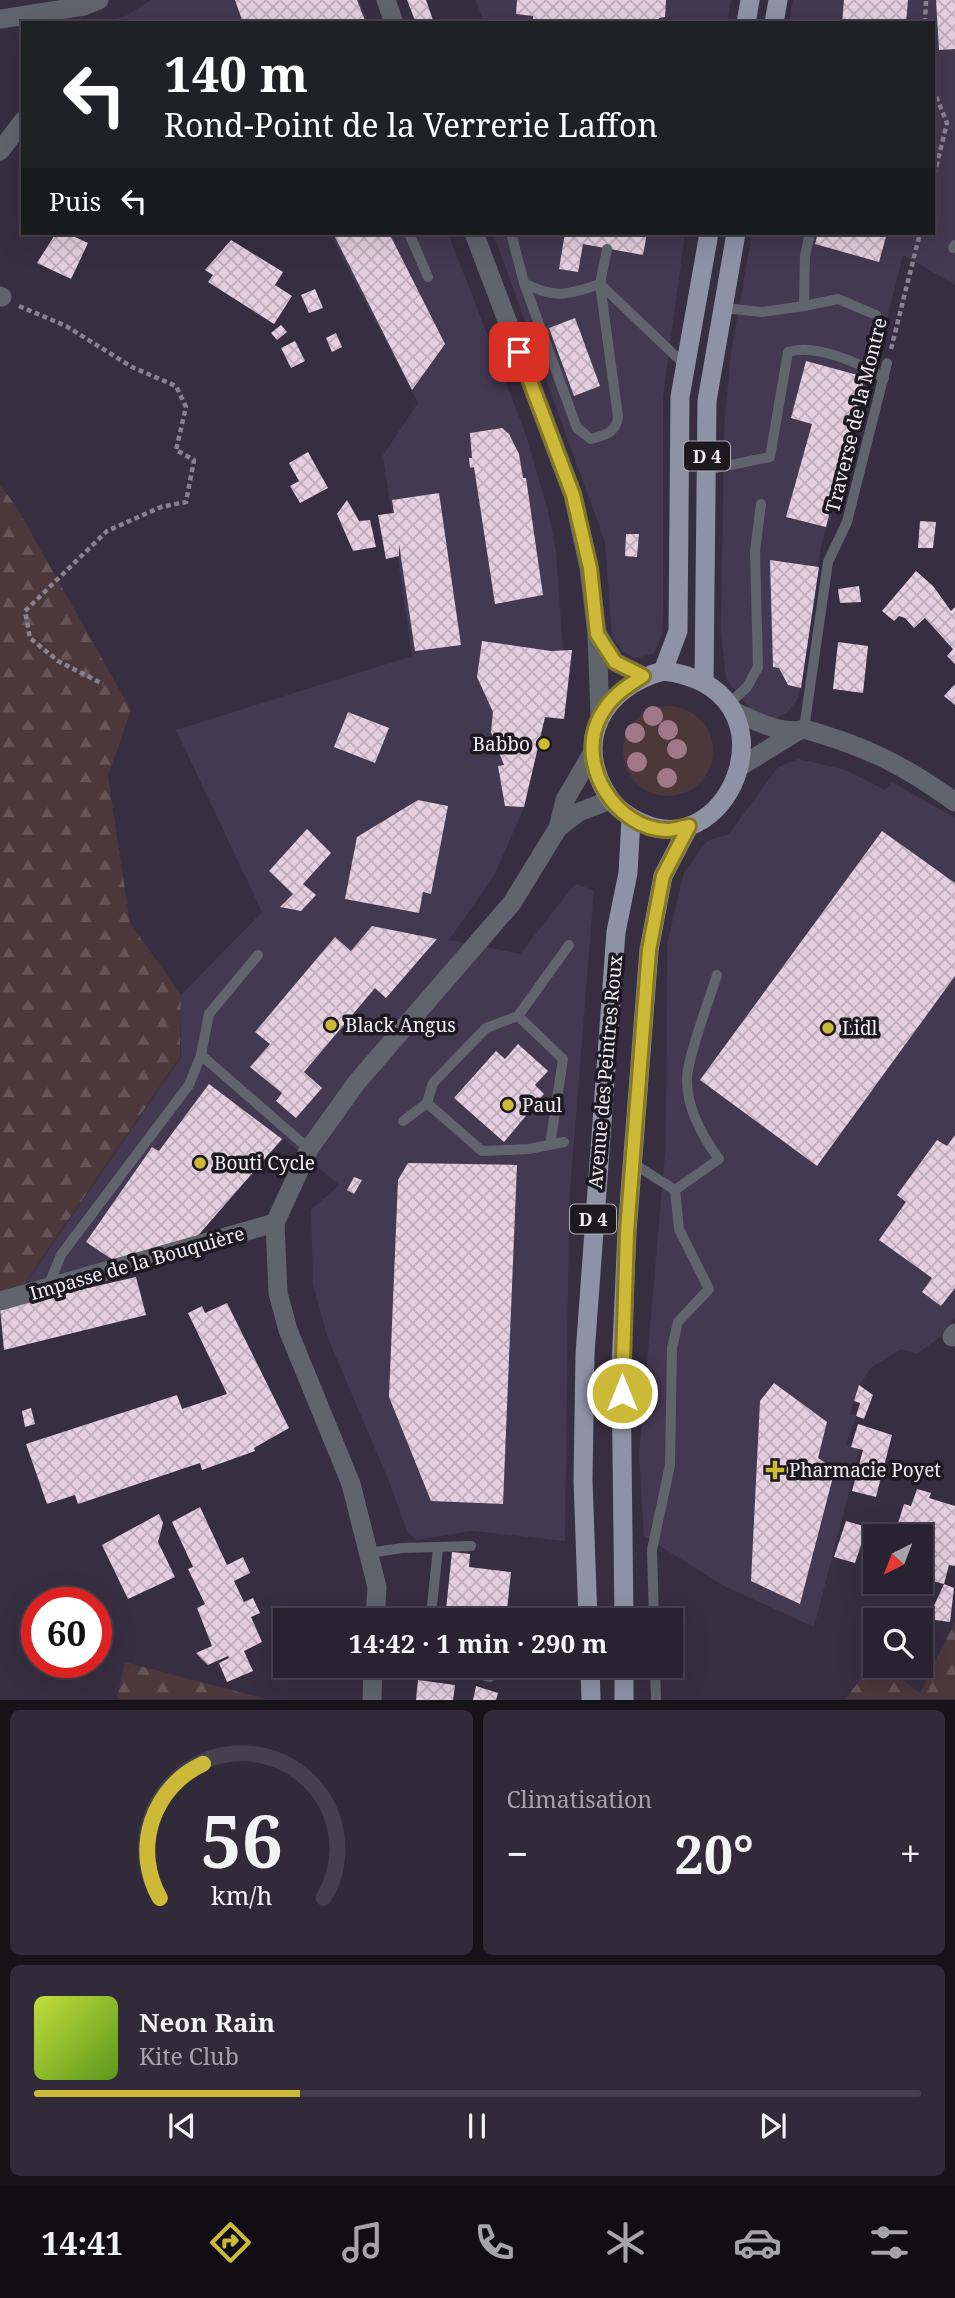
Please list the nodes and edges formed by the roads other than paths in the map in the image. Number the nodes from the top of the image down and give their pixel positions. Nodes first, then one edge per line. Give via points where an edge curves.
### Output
1 (99, 0) edge
2 (386, 0) edge
3 (750, 0) edge
4 (778, 0) edge
5 (62, 16) edge
6 (0, 19) edge
7 (393, 21) edge
8 (746, 21) edge
9 (774, 21) edge
10 (21, 124) edge
11 (0, 151) edge
12 (410, 235) edge
13 (475, 235) edge
14 (512, 235) edge
15 (709, 235) edge
16 (736, 235) edge
17 (810, 235) edge
18 (607, 249) dead end
19 (428, 277) dead end
20 (524, 283) junction
21 (600, 284) junction
22 (804, 306) junction
23 (723, 308) junction
24 (876, 315) dead end
25 (887, 363) road end
26 (686, 366) junction
27 (884, 378) junction
28 (706, 470) junction
29 (761, 504) dead end
30 (597, 634) junction
31 (653, 673) junction
32 (704, 681) junction
33 (732, 708) junction
34 (600, 716) junction
35 (801, 730) junction
36 (593, 752) junction
37 (741, 766) junction
38 (610, 800) junction
39 (955, 802) edge
40 (631, 819) junction
41 (689, 826) junction
42 (558, 828) junction
43 (569, 946) dead end
44 (258, 954) dead end
45 (716, 975) dead end
46 (518, 1016) junction
47 (201, 1055) junction
48 (427, 1103) junction
49 (402, 1121) dead end
50 (564, 1142) dead end
51 (551, 1145) junction
52 (309, 1149) junction
53 (634, 1164) junction
54 (675, 1190) junction
55 (275, 1223) junction
56 (47, 1289) junction
57 (0, 1301) edge
58 (471, 1546) dead end
59 (438, 1548) junction
60 (369, 1553) junction
61 (376, 1608) edge
62 (432, 1608) edge
63 (588, 1608) edge
64 (624, 1608) edge
65 (654, 1608) edge
66 (373, 1678) edge
67 (590, 1678) edge
68 (624, 1678) edge
69 (655, 1678) edge
70 (372, 1699) edge
71 (591, 1699) edge
72 (624, 1699) edge
73 (656, 1699) edge

1 - 5 street
2 - 7 street
3 - 8 main road
4 - 9 main road
5 - 6 street
10 - 11 street
12 - 19 lane
13 - 30 street via 573,495 590,568
14 - 20 lane
15 - 26 main road, D 4
16 - 23 main road, D 4
17 - 22 lane
18 - 21 lane
20 - 21 lane via 546,294 573,293
20 - 21 lane via 577,428 592,439 608,435 618,417
21 - 26 lane
22 - 23 lane via 762,312
22 - 24 lane via 838,299
23 - 28 main road, D 4 via 707,401
25 - 27 lane, Traverse de la Montre
26 - 31 main road, D 4 via 680,397 678,631
27 - 28 lane via 868,368 802,348 788,352 771,457
27 - 35 lane, Traverse de la Montre via 847,522 828,562
28 - 32 main road, D 4
29 - 33 lane via 755,551 758,667
30 - 31 street via 615,662
30 - 34 street
31 - 32 main road via 684,673
31 - 34 main road via 618,692
32 - 33 main road
33 - 35 street via 761,723
33 - 37 main road via 744,748
34 - 36 main road
35 - 37 street
35 - 39 street via 858,745 911,770
36 - 38 main road via 598,778
36 - 42 street via 565,800
37 - 41 main road via 718,805
38 - 40 main road
38 - 42 street via 579,812
40 - 41 main road via 668,830
40 - 63 main road, Avenue des Peintres Roux / D 4 via 628,873 616,932 585,1340
41 - 53 main road, Avenue des Peintres Roux / D 4 via 663,876 649,950
42 - 52 street via 512,903 358,1082
43 - 46 lane
44 - 47 lane via 209,1014
45 - 54 lane via 686,1077 691,1106 719,1159
46 - 48 lane via 486,1028 433,1083
46 - 51 lane via 563,1059
47 - 52 lane
47 - 56 lane via 189,1085 61,1255
48 - 49 lane
48 - 51 lane via 482,1151
50 - 51 lane
52 - 55 street
53 - 54 lane
53 - 64 main road, Avenue des Peintres Roux / D 4 via 621,1368
54 - 65 lane via 679,1229 709,1289 678,1322 673,1348 670,1465 652,1550
55 - 56 street, Impasse de la Bouquière
55 - 60 street via 278,1293 285,1318 351,1484
56 - 57 street, Impasse de la Bouquière
58 - 59 lane
59 - 60 lane
59 - 62 lane
60 - 61 street via 377,1587
66 - 70 street
67 - 71 main road
68 - 72 main road
69 - 73 lane

